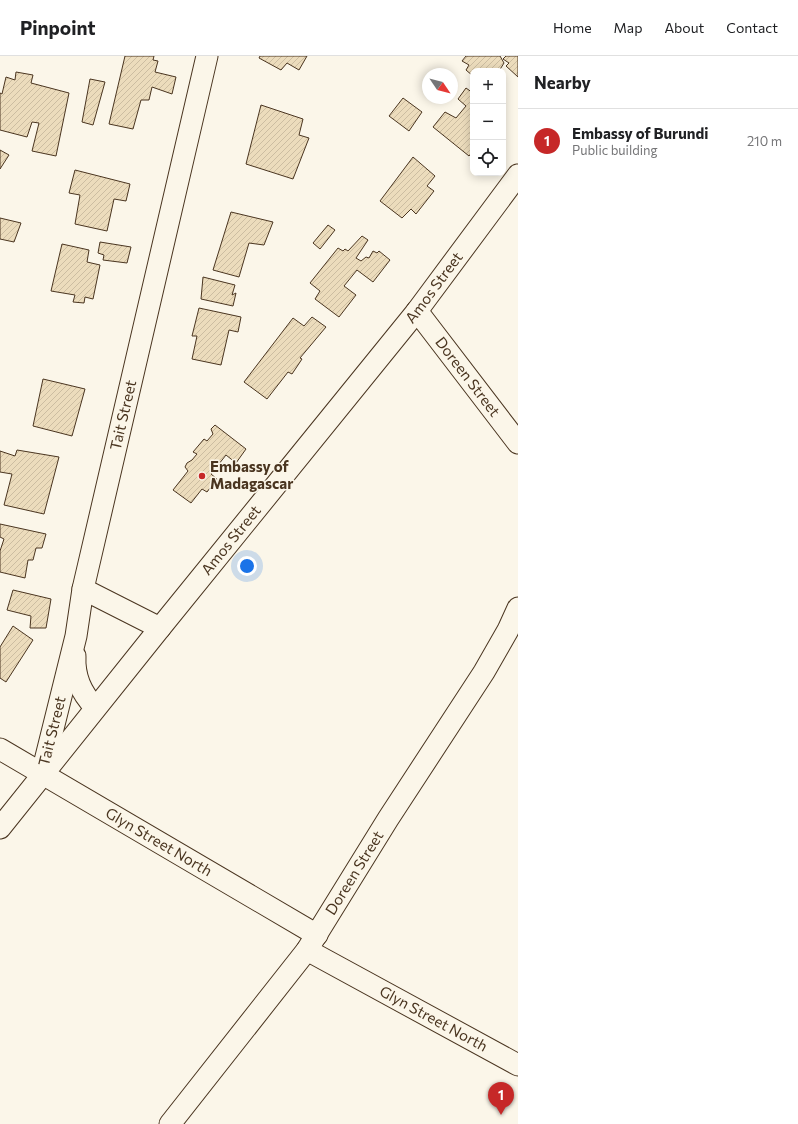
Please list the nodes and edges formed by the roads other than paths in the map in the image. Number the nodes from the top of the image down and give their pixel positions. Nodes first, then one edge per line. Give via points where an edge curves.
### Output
1 (206, 56) edge
2 (518, 175) edge
3 (417, 311) junction
4 (518, 443) edge
5 (83, 589) junction
6 (518, 608) edge
7 (160, 628) junction
8 (76, 636) junction
9 (95, 707) junction
10 (0, 749) edge
11 (42, 775) junction
12 (0, 828) edge
13 (312, 942) junction
14 (518, 1065) edge
15 (170, 1124) edge

1 - 5 street, Tait Street
2 - 3 street, Amos Street
3 - 4 street, Doreen Street
3 - 7 street, Amos Street
5 - 7 street
5 - 8 street, Tait Street
6 - 13 street, Doreen Street via 484,672
7 - 9 street, Amos Street
8 - 9 street via 77,676 84,694
8 - 11 street, Tait Street
9 - 11 street, Amos Street
10 - 11 street, Glyn Street North
11 - 12 street, Amos Street
11 - 13 street, Glyn Street North
13 - 14 street, Glyn Street North
13 - 15 street, Doreen Street

